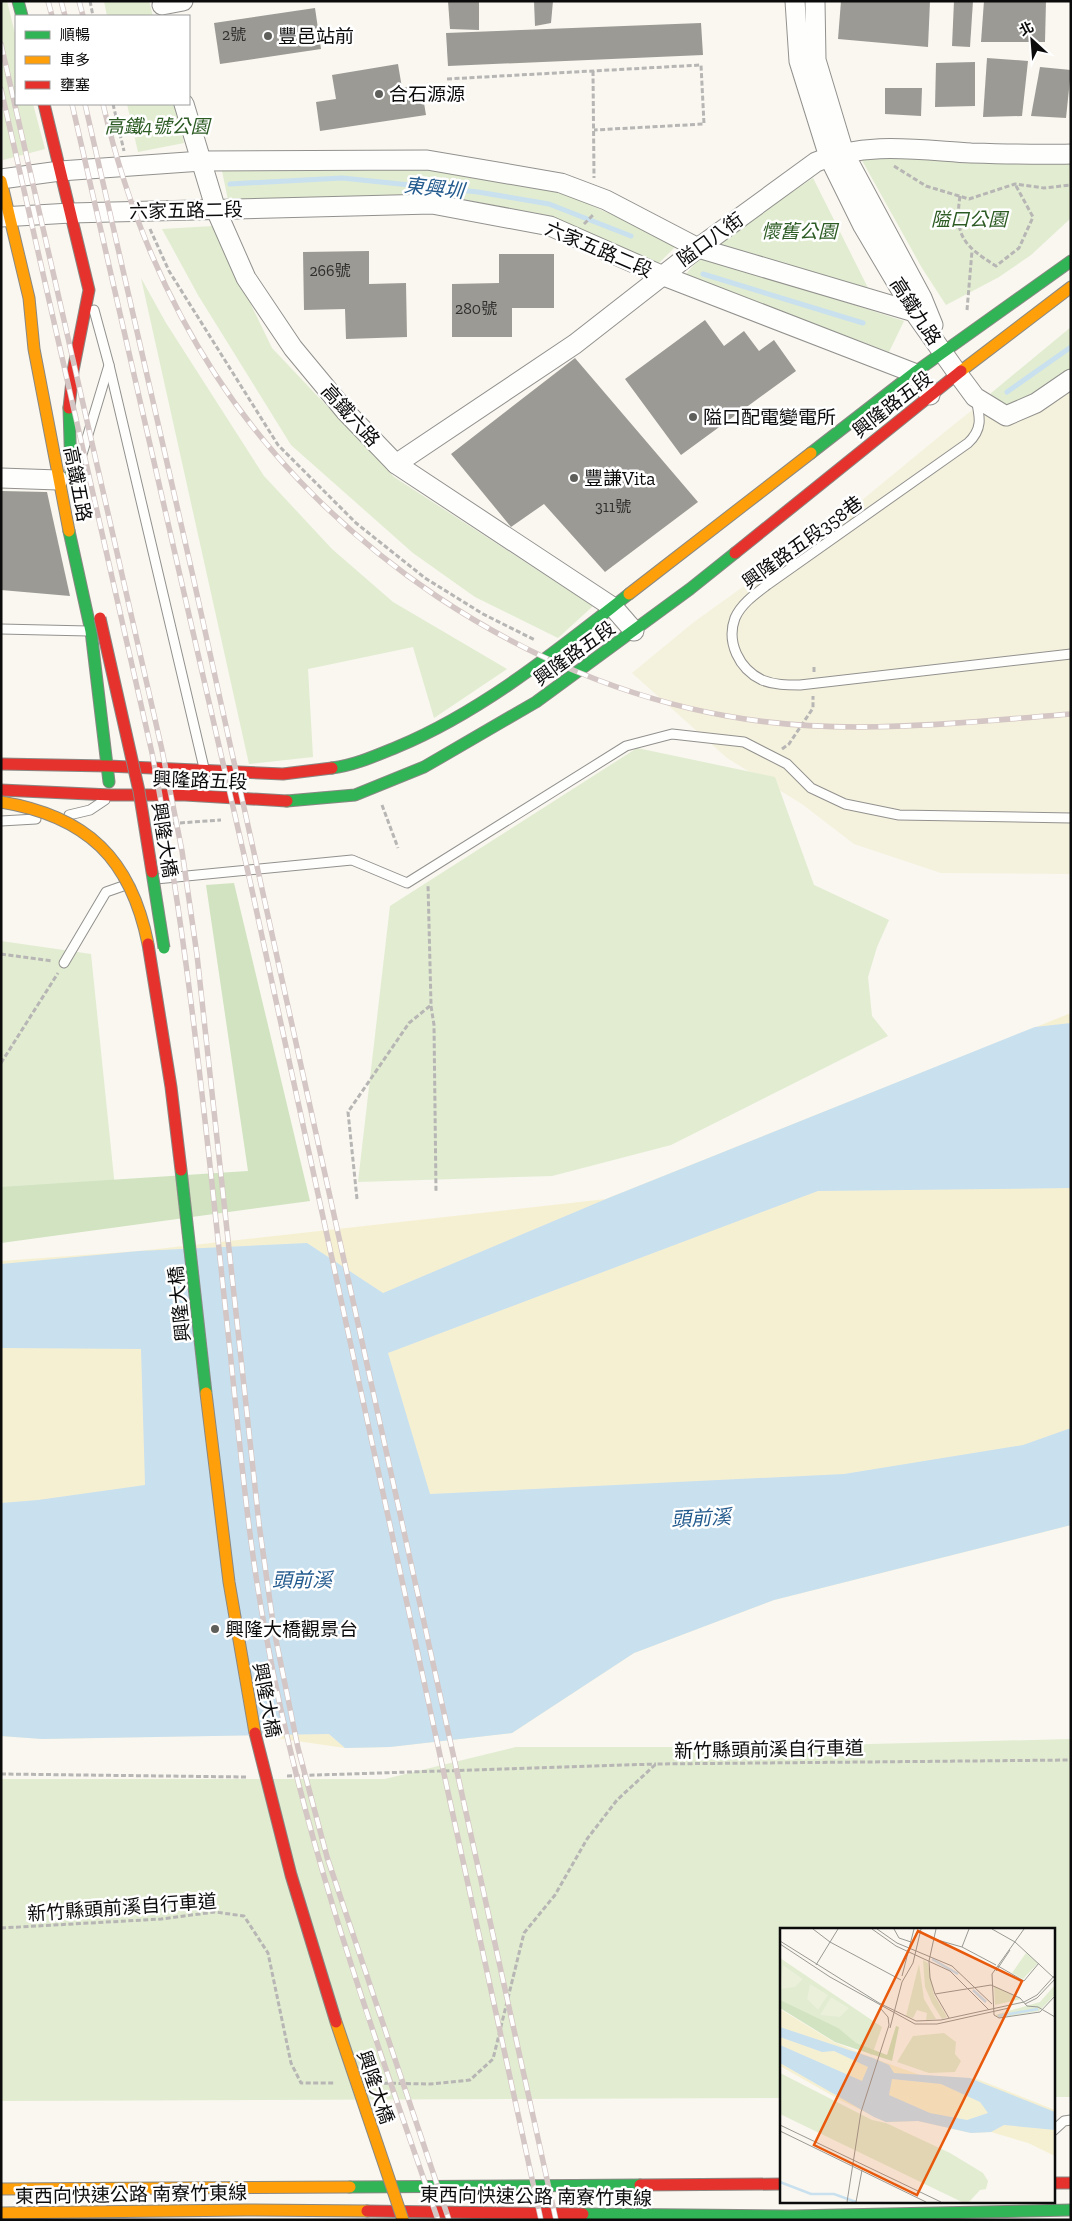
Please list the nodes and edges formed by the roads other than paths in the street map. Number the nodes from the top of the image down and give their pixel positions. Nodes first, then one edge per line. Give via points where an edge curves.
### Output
1 (18, 1) edge
2 (183, 1) edge
3 (795, 1) edge
4 (815, 1) edge
5 (163, 7) edge
6 (22, 15) edge
7 (44, 105) edge
8 (184, 105) edge
9 (1071, 154) edge
10 (837, 155) junction
11 (202, 161) junction
12 (60, 171) junction
13 (1, 180) edge
14 (216, 210) junction
15 (71, 213) junction
16 (5, 217) edge
17 (698, 248) junction
18 (1071, 261) edge
19 (661, 275) junction
20 (1071, 287) edge
21 (89, 290) junction
22 (914, 312) junction
23 (944, 352) junction
24 (109, 365) junction
25 (914, 374) junction
26 (958, 374) junction
27 (1071, 380) edge
28 (973, 394) junction
29 (930, 395) junction
30 (396, 464) junction
31 (1, 478) edge
32 (69, 486) junction
33 (80, 522) dead end
34 (614, 608) junction
35 (99, 613) dead end
36 (1, 629) edge
37 (91, 631) junction
38 (634, 631) junction
39 (1071, 654) edge
40 (1, 764) edge
41 (108, 766) junction
42 (204, 771) junction
43 (1, 790) edge
44 (111, 795) junction
45 (1, 802) edge
46 (1071, 818) edge
47 (1, 821) edge
48 (148, 879) dead end
49 (138, 880) dead end
50 (164, 956) dead end
51 (64, 963) road end
52 (165, 975) dead end
53 (171, 1078) junction
54 (1071, 2120) edge
55 (1054, 2130) edge
56 (1054, 2183) edge
57 (1071, 2183) edge
58 (780, 2184) edge
59 (1, 2189) edge
60 (1071, 2210) edge
61 (1, 2213) edge
62 (403, 2220) edge

1 - 6 main road
2 - 5 street
3 - 10 street, 高鐵九路 via 800,61
4 - 10 street, 高鐵九路 via 816,60
7 - 12 main road, 高鐵五路
8 - 11 street, 高鐵六路
9 - 10 street, 隘口八街 via 873,148
10 - 17 street, 隘口八街 via 816,162
10 - 22 street, 高鐵九路 via 863,226
10 - 23 street, 高鐵九路 via 922,298
11 - 12 street
11 - 14 street, 高鐵六路
11 - 17 street via 427,160 561,183 600,198
12 - 13 street
12 - 15 main road, 高鐵五路
13 - 16 main road, 高鐵五路
14 - 15 street, 六家五路二段
14 - 19 street, 六家五路二段 via 432,204 550,226
14 - 30 street, 高鐵六路 via 246,278 293,348 346,412
15 - 16 street, 六家五路二段
15 - 21 main road, 高鐵五路
16 - 32 main road, 高鐵五路 via 29,298 34,349
17 - 19 street, 隘口八街
17 - 22 street
18 - 23 main road, 興隆路五段
19 - 25 street, 六家五路二段
19 - 30 street, 隘口八街 via 575,344
20 - 26 main road, 興隆路五段
21 - 24 lane
21 - 32 main road, 高鐵五路 via 68,417
22 - 23 street, 高鐵九路
23 - 25 main road, 興隆路五段
23 - 26 street
24 - 32 lane
24 - 42 lane
25 - 29 street
25 - 34 main road, 興隆路五段
26 - 28 street
26 - 29 main road, 興隆路五段
27 - 28 street via 1036,403 1006,416
28 - 39 lane, 興隆路五段358巷, bridge via 980,422 975,437 747,601 736,617 732,632 734,646 748,671 779,685
29 - 38 main road, 興隆路五段
30 - 34 street, 高鐵六路
31 - 32 street
32 - 33 main road
32 - 37 main road, 高鐵五路
34 - 38 street, 高鐵六路
34 - 42 main road, 興隆路五段 via 496,694 426,734 354,765 282,774
35 - 50 main road, 興隆大橋, bridge via 139,791
36 - 37 lane
37 - 41 main road, 高鐵五路
38 - 44 main road, 興隆路五段 via 536,702 465,746 355,796 281,802 185,795
40 - 41 main road, 興隆路五段
41 - 42 main road, 興隆路五段
41 - 44 main road, 高鐵五路
43 - 44 main road, 興隆路五段
44 - 47 lane via 90,810 74,814
45 - 53 main road, 興隆大橋, bridge via 50,813 76,824 100,842 120,867 140,910 148,940
46 - 48 lane via 899,814 845,804 811,788 787,764 744,742 672,734 626,746 407,883 352,860
49 - 51 lane via 106,892
52 - 53 main road, 興隆大橋, bridge
53 - 62 main road, 興隆大橋, bridge via 221,1522 236,1636 260,1755 318,1968
54 - 55 lane via 1064,2121
56 - 57 main road
58 - 59 main road, 東西向快速公路 南寮竹東線
60 - 61 main road, 東西向快速公路 南寮竹東線 via 792,2216 245,2210

